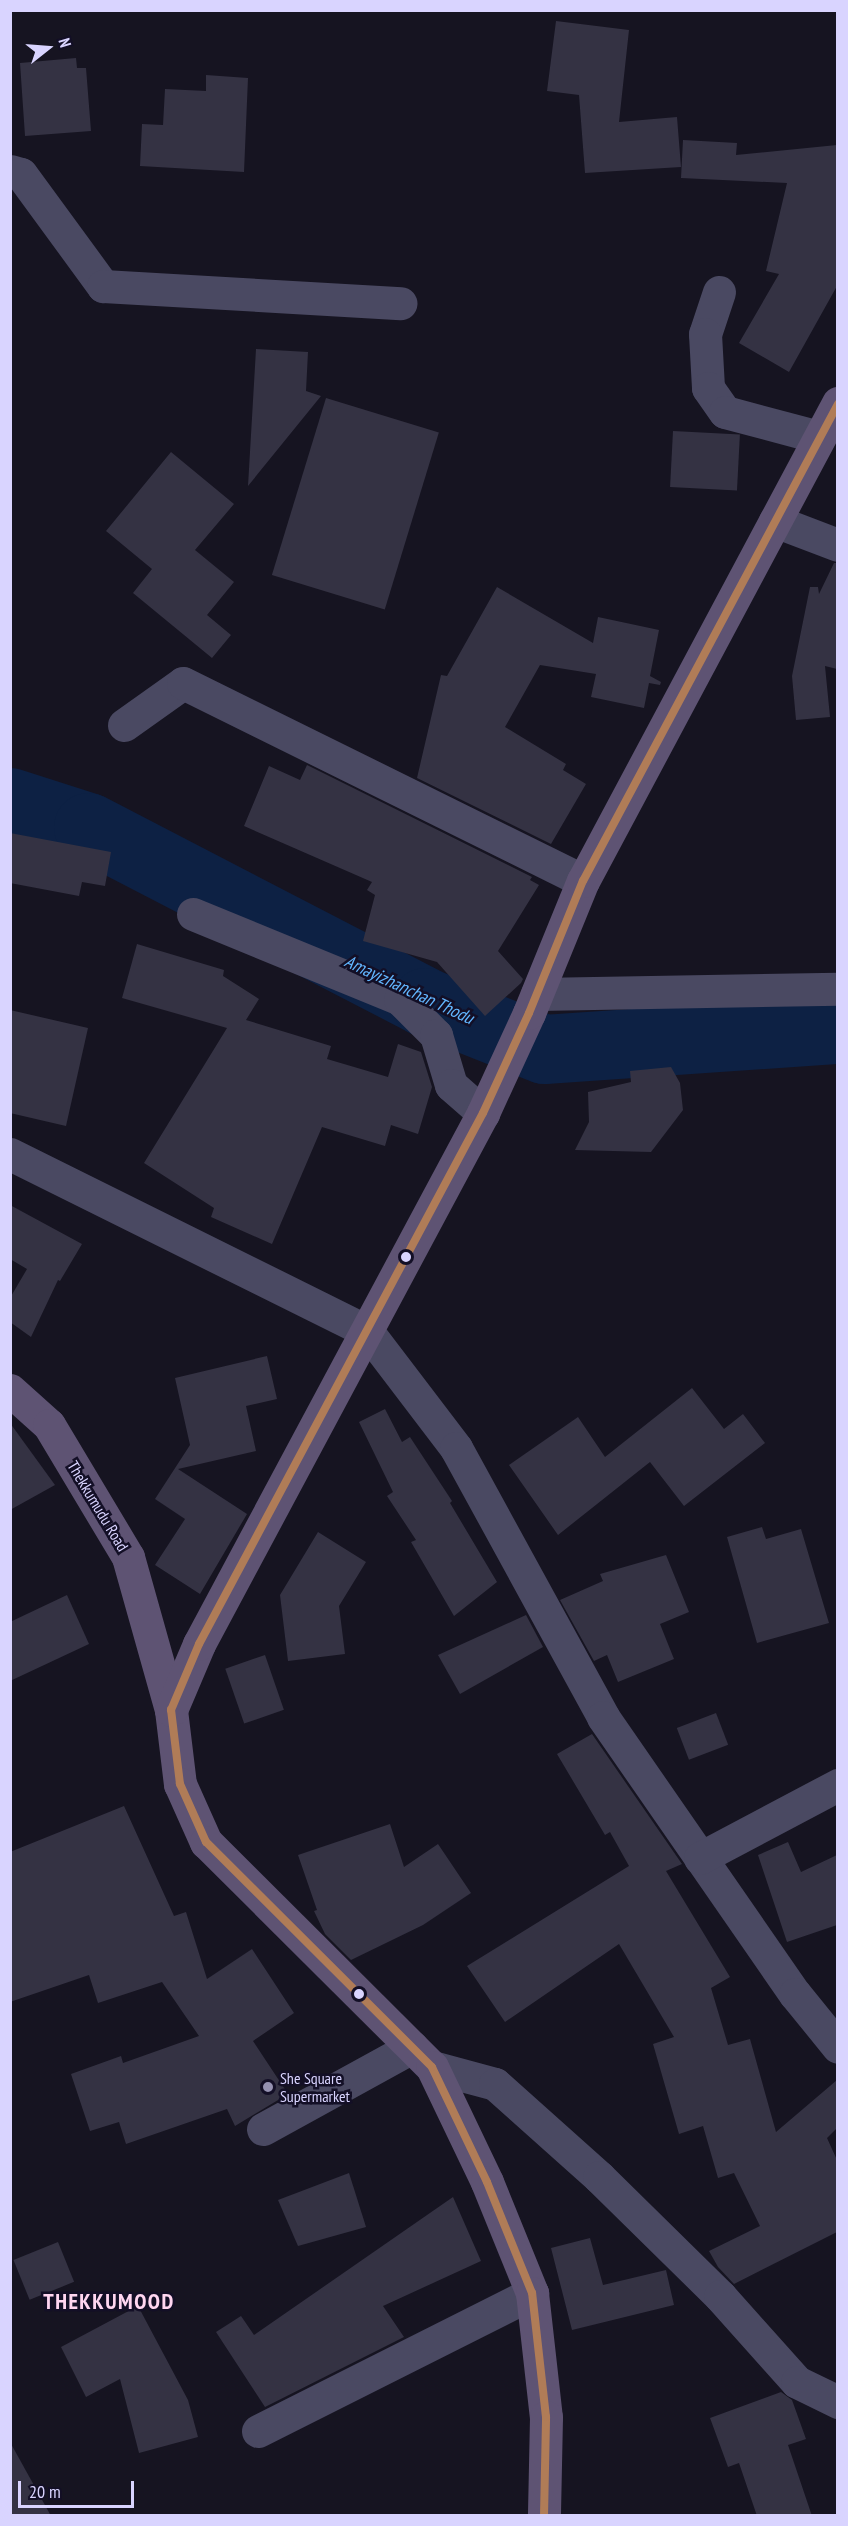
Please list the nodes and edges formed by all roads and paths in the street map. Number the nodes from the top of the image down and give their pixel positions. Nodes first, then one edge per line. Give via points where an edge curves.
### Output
1 (10, 171) edge
2 (719, 292) dead end
3 (401, 303) dead end
4 (837, 402) edge
5 (819, 437) junction
6 (775, 521) junction
7 (837, 544) edge
8 (124, 725) dead end
9 (583, 881) junction
10 (193, 914) dead end
11 (837, 989) edge
12 (533, 1003) junction
13 (483, 1113) junction
14 (10, 1154) edge
15 (367, 1331) junction
16 (10, 1389) edge
17 (171, 1710) junction
18 (837, 1785) edge
19 (700, 1858) junction
20 (837, 2047) edge
21 (422, 2057) junction
22 (263, 2129) dead end
23 (532, 2293) junction
24 (837, 2402) edge
25 (258, 2431) dead end
26 (544, 2516) edge

1 - 3 street via 21,174 102,286
2 - 5 street via 705,334 708,388 725,412
4 - 5 main road
5 - 6 main road
6 - 7 street
6 - 9 main road
8 - 9 street via 183,683
9 - 12 main road
10 - 13 street via 400,999 436,1035 451,1085
11 - 12 street
12 - 13 main road
13 - 15 main road
14 - 15 street
15 - 17 main road via 199,1644
15 - 19 street via 456,1448 603,1717
16 - 17 main road, Thekkumudu Road via 49,1425 128,1557
17 - 21 main road, Thekkumudu Road via 180,1784 206,1842
18 - 19 street
19 - 20 street
21 - 22 street
21 - 23 main road, Thekkumudu Road via 487,2182
21 - 24 street via 495,2084 599,2177 720,2296 797,2382
23 - 25 street
23 - 26 main road, Thekkumudu Road via 546,2417

